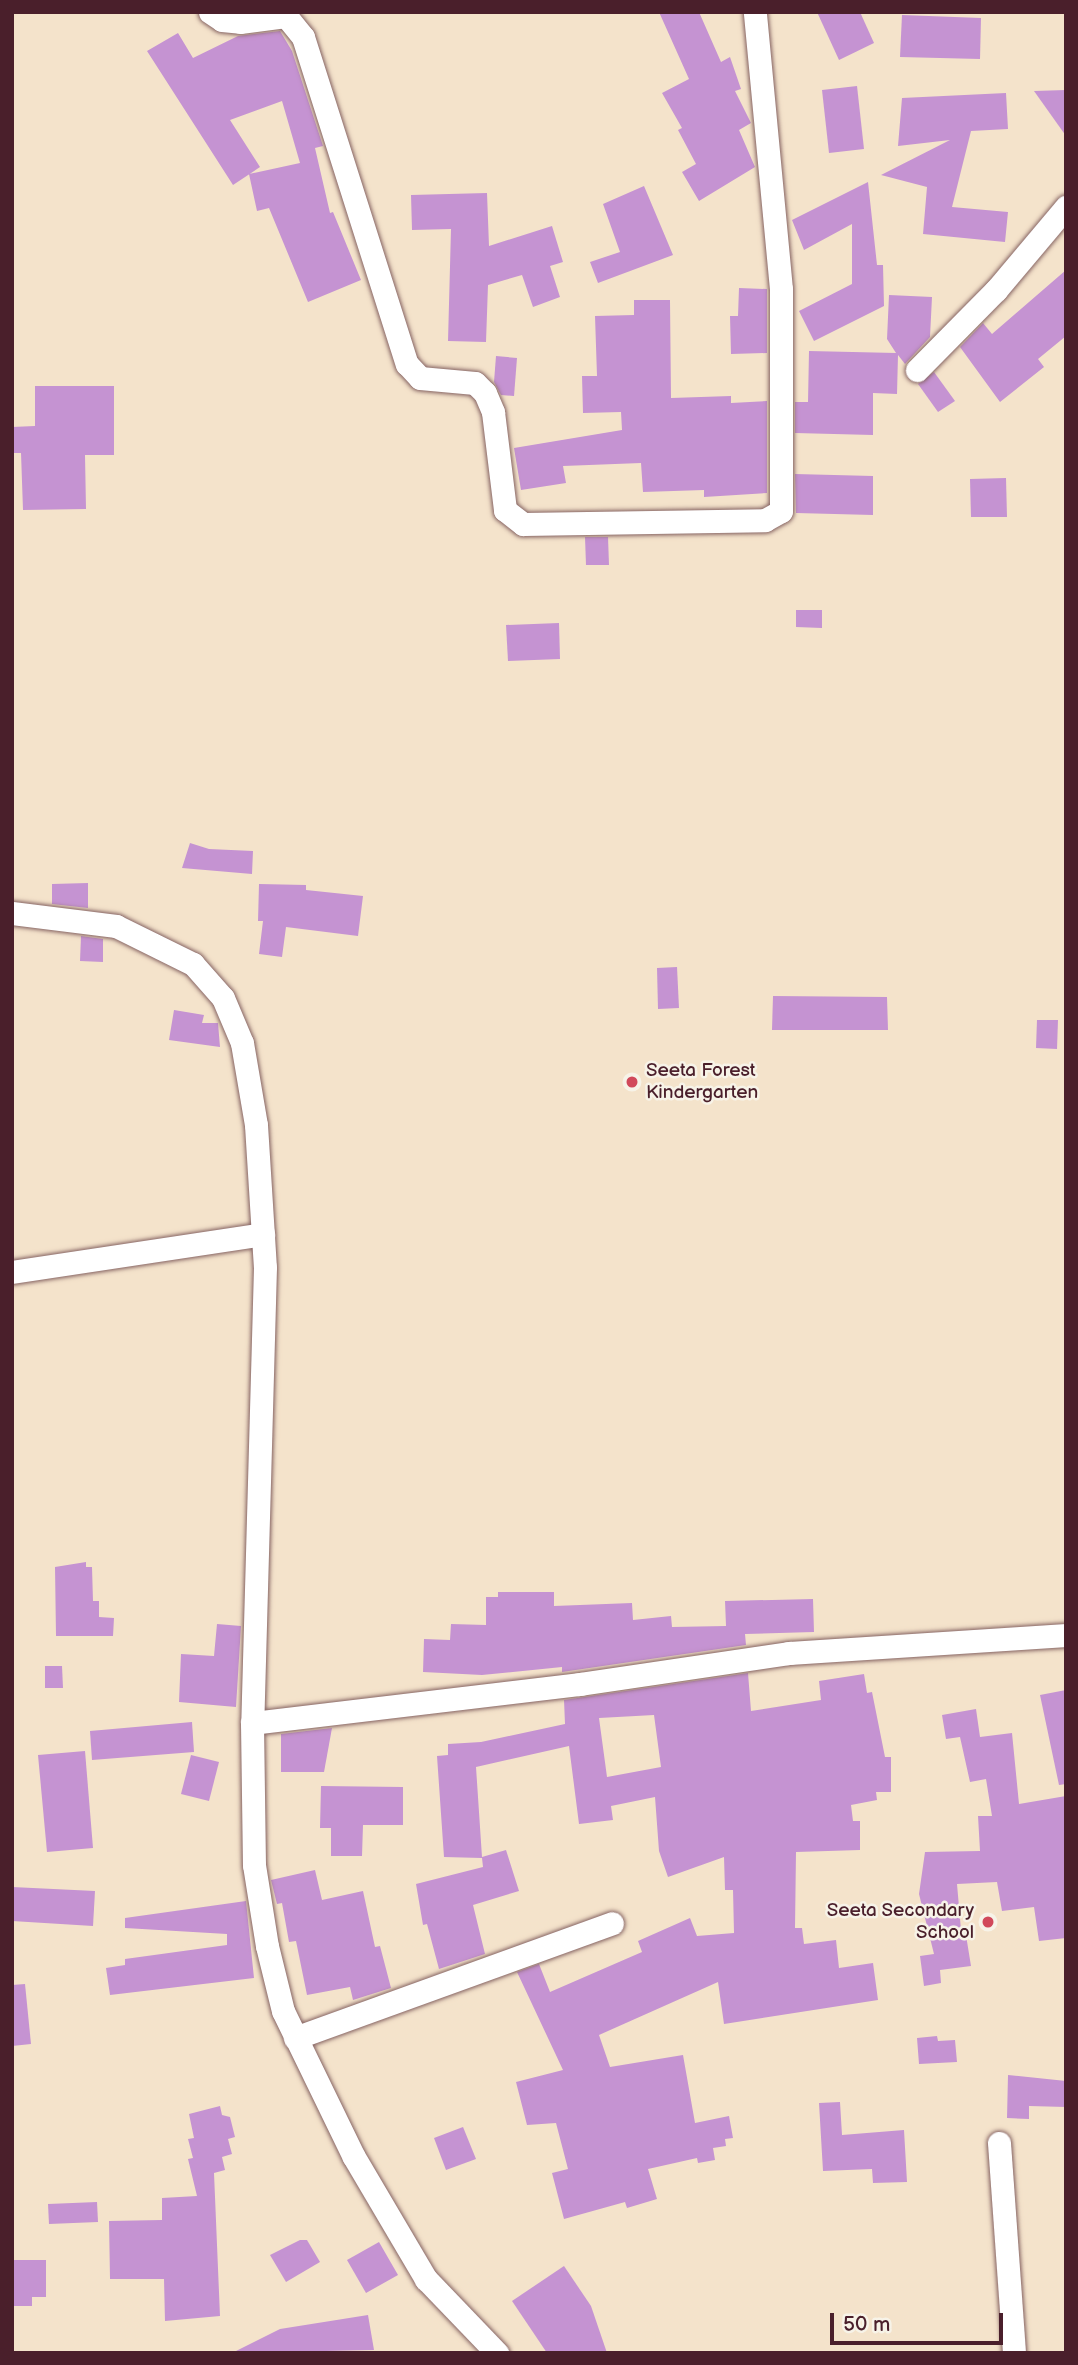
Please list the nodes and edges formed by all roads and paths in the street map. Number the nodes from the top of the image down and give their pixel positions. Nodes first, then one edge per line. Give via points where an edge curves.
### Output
1 (210, 12) edge
2 (755, 12) edge
3 (1066, 207) edge
4 (917, 370) dead end
5 (12, 913) edge
6 (263, 1234) junction
7 (12, 1272) edge
8 (1066, 1635) edge
9 (252, 1723) junction
10 (612, 1923) dead end
11 (295, 2038) junction
12 (999, 2143) dead end
13 (497, 2353) edge
14 (1014, 2353) edge

1 - 2 street via 222,20 240,22 286,16 303,37 407,364 420,378 475,383 485,393 494,412 505,510 523,524 765,520 781,511 782,289
3 - 4 street via 996,290
5 - 6 street via 116,926 193,964 223,998 245,1057 256,1125
6 - 7 street
6 - 9 street
8 - 9 street via 789,1653
9 - 11 street via 254,1865 267,1946
10 - 11 street
11 - 13 street via 408,2252 426,2278
12 - 14 street via 1011,2260

